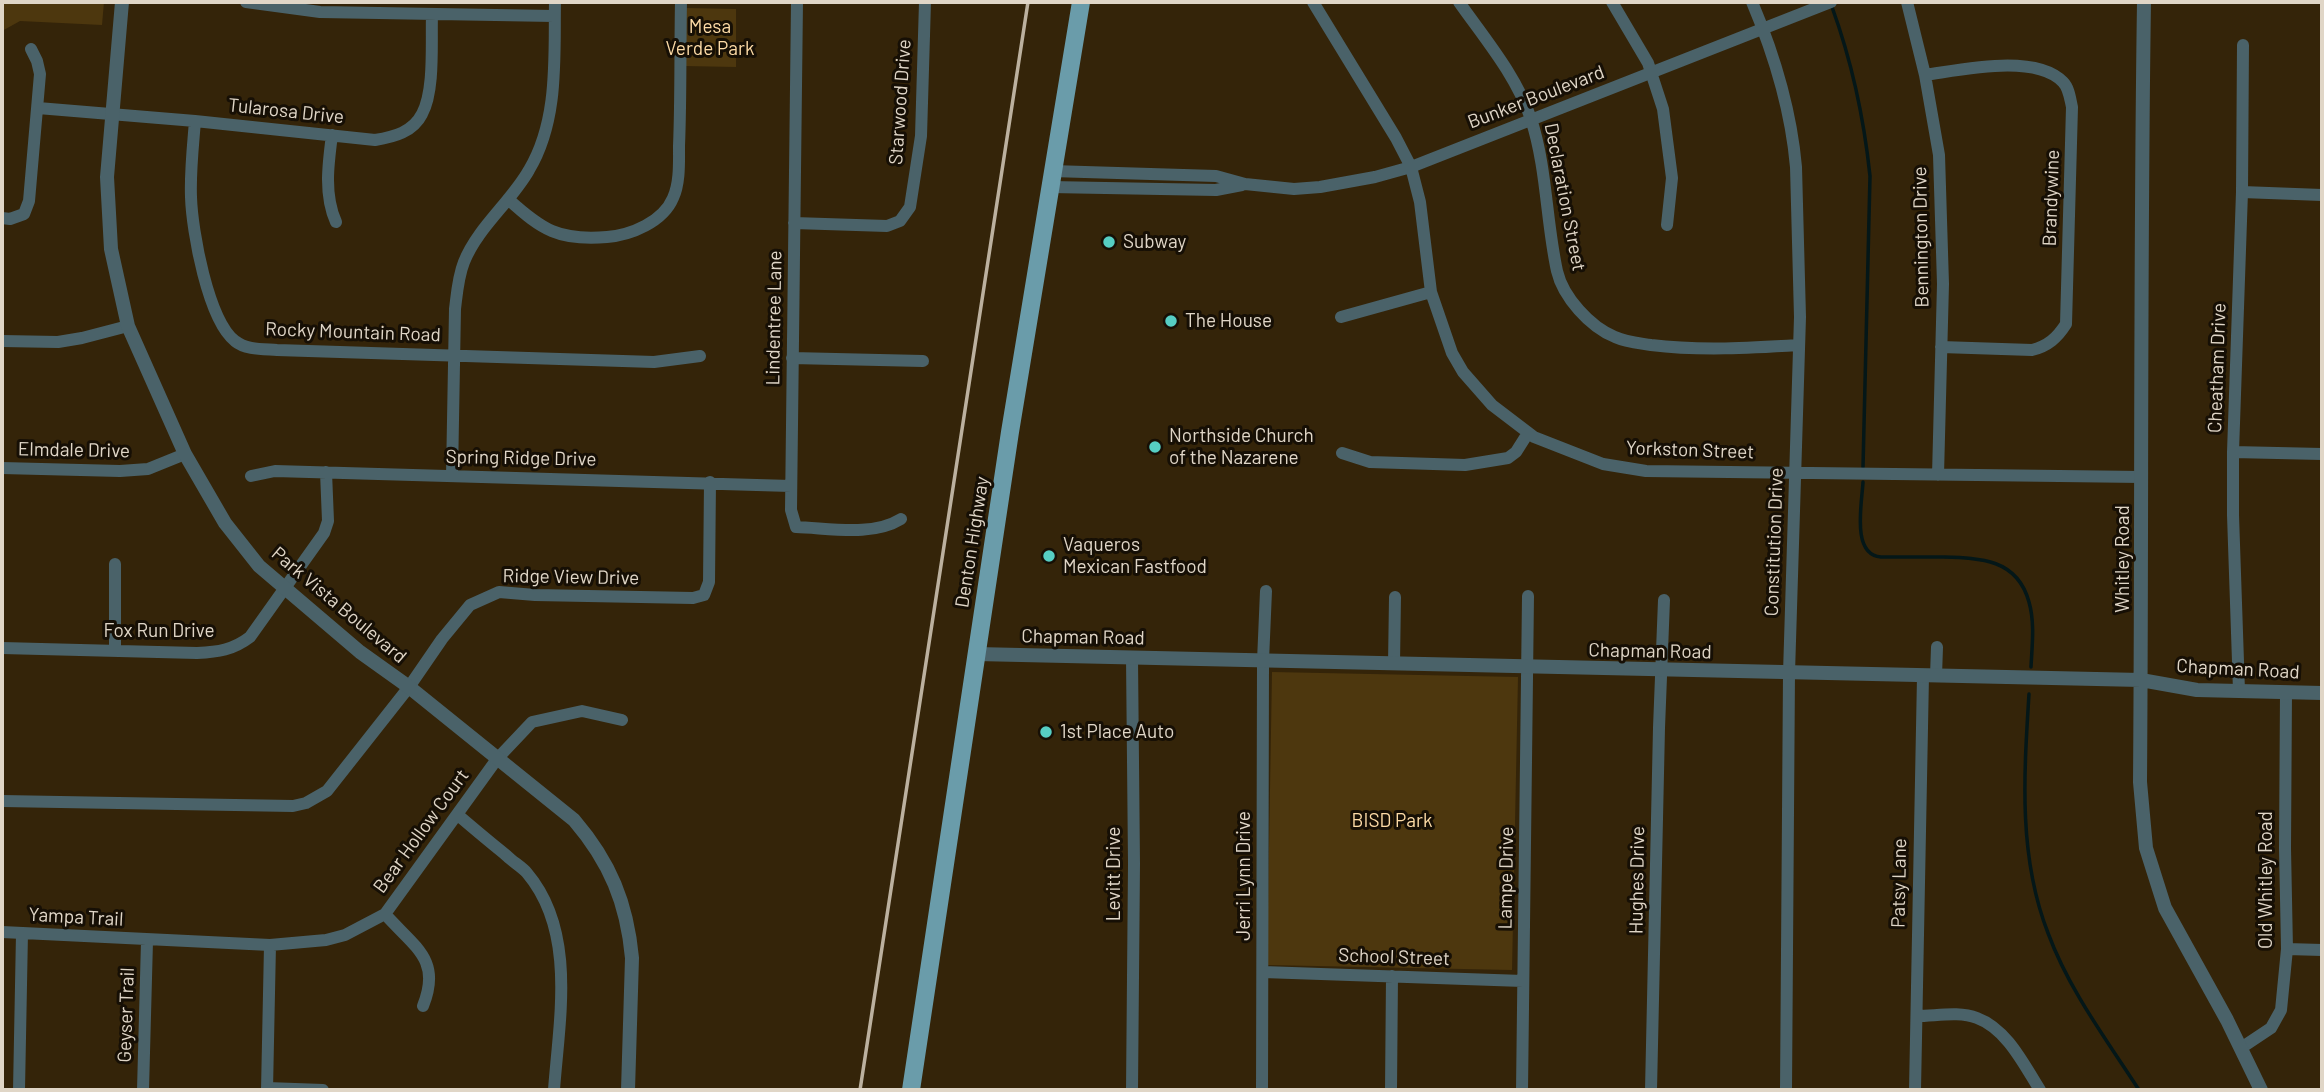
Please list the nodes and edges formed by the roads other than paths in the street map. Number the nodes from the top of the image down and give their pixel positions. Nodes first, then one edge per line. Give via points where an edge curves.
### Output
1 (122, 2) edge
2 (246, 2) edge
3 (555, 2) edge
4 (681, 2) edge
5 (797, 2) edge
6 (925, 2) edge
7 (1080, 2) edge
8 (1312, 2) edge
9 (1459, 2) edge
10 (1612, 2) edge
11 (1752, 2) edge
12 (1831, 2) edge
13 (1907, 2) edge
14 (2144, 2) edge
15 (432, 15) junction
16 (554, 16) junction
17 (1763, 28) junction
18 (2244, 45) dead end
19 (31, 49) dead end
20 (1652, 72) junction
21 (1925, 75) junction
22 (38, 108) junction
23 (113, 115) junction
24 (1531, 120) junction
25 (195, 121) junction
26 (332, 135) junction
27 (1410, 167) junction
28 (1154, 174) junction
29 (1051, 179) junction
30 (1245, 184) junction
31 (1154, 189) junction
32 (2242, 192) junction
33 (2322, 195) edge
34 (508, 199) junction
35 (2, 218) edge
36 (336, 222) dead end
37 (794, 223) junction
38 (1667, 225) dead end
39 (1431, 292) junction
40 (1340, 317) dead end
41 (128, 326) junction
42 (2, 341) edge
43 (1800, 345) junction
44 (1941, 348) junction
45 (453, 355) junction
46 (699, 356) dead end
47 (792, 358) junction
48 (923, 361) dead end
49 (1528, 433) junction
50 (1342, 453) dead end
51 (2233, 453) junction
52 (186, 454) junction
53 (2322, 454) edge
54 (2, 468) edge
55 (326, 472) junction
56 (1796, 472) junction
57 (1938, 475) junction
58 (251, 476) dead end
59 (452, 476) junction
60 (2143, 477) junction
61 (710, 482) junction
62 (791, 486) junction
63 (901, 519) dead end
64 (116, 564) dead end
65 (284, 587) junction
66 (1266, 591) dead end
67 (1528, 596) dead end
68 (1395, 597) dead end
69 (1664, 600) dead end
70 (1937, 647) dead end
71 (2, 648) edge
72 (114, 651) junction
73 (975, 654) junction
74 (1132, 658) junction
75 (1263, 661) junction
76 (1394, 664) junction
77 (1528, 667) junction
78 (1661, 670) junction
79 (1789, 673) junction
80 (1929, 676) junction
81 (2141, 680) junction
82 (409, 687) junction
83 (2239, 691) junction
84 (2286, 692) junction
85 (2322, 693) edge
86 (622, 720) dead end
87 (497, 760) junction
88 (2, 801) edge
89 (457, 815) junction
90 (385, 914) junction
91 (2, 932) edge
92 (22, 933) junction
93 (147, 941) junction
94 (264, 945) junction
95 (2287, 949) junction
96 (2322, 950) edge
97 (1263, 972) junction
98 (1392, 976) junction
99 (1523, 981) junction
100 (423, 1006) dead end
101 (1917, 1016) junction
102 (2241, 1048) junction
103 (267, 1089) edge
104 (19, 1090) edge
105 (143, 1090) edge
106 (324, 1090) edge
107 (554, 1090) edge
108 (628, 1090) edge
109 (911, 1090) edge
110 (1132, 1090) edge
111 (1262, 1090) edge
112 (1391, 1090) edge
113 (1522, 1090) edge
114 (1651, 1090) edge
115 (1786, 1090) edge
116 (1915, 1090) edge
117 (2040, 1090) edge
118 (2262, 1090) edge

1 - 23 street, Park Vista Boulevard
2 - 15 street via 320,12
3 - 16 street
4 - 34 street via 678,179 673,200 635,232 590,239 552,233
5 - 37 street, Lindentree Lane
6 - 37 street, Starwood Drive via 921,136 910,207 900,221 887,226
7 - 29 main road, Denton Highway
8 - 27 street, Yorkston Street
9 - 24 street, Declaration Street via 1518,88
10 - 20 street
11 - 17 street, Constitution Drive
12 - 17 street, Bunker Boulevard
13 - 21 street, Bennington Drive
14 - 60 street, Whitley Road
15 - 16 street
15 - 26 street, Tularosa Drive via 423,114 393,137
16 - 34 street via 547,128 530,170
17 - 20 street, Bunker Boulevard
17 - 43 street, Constitution Drive via 1794,146
18 - 32 street, Cheatham Drive
19 - 22 street via 40,74
20 - 24 street, Bunker Boulevard
20 - 38 street via 1663,108 1672,178
21 - 44 street, Bennington Drive via 1939,155
21 - 44 street, Brandywine via 2004,66 2032,68 2065,83 2072,107 2066,324 2053,341 2032,350
22 - 23 street, Tularosa Drive
22 - 35 street via 29,201 24,214
23 - 25 street, Tularosa Drive
23 - 41 street, Park Vista Boulevard via 107,177 111,249
24 - 27 street, Bunker Boulevard
24 - 43 street, Declaration Street via 1557,272 1581,313 1606,333 1632,342 1691,348
25 - 26 street, Tularosa Drive
25 - 45 street, Rocky Mountain Road via 192,219 211,300 221,325 236,342 277,350
26 - 36 street via 328,199
27 - 30 street, Bunker Boulevard via 1321,187
27 - 39 street, Yorkston Street via 1420,202
28 - 29 street, Bunker Boulevard
28 - 30 street, Bunker Boulevard via 1216,176
28 - 31 street
29 - 31 street, Bunker Boulevard
29 - 73 main road, Denton Highway
30 - 31 street, Bunker Boulevard via 1216,190
32 - 33 street
32 - 51 street, Cheatham Drive
34 - 45 street via 465,261 458,282
37 - 47 street, Lindentree Lane
39 - 40 street
39 - 49 street, Yorkston Street via 1463,372 1492,405
41 - 42 street via 58,342
41 - 52 street, Park Vista Boulevard
43 - 56 street, Constitution Drive
44 - 57 street, Bennington Drive
45 - 46 street, Rocky Mountain Road via 654,362
45 - 59 street
47 - 48 street
47 - 62 street, Lindentree Lane
49 - 50 street via 1508,457 1465,465 1370,462
49 - 56 street, Yorkston Street via 1603,464 1646,471
51 - 53 street
51 - 83 street, Cheatham Drive
52 - 54 street, Elmdale Drive via 148,469
52 - 65 street, Park Vista Boulevard via 225,523 259,566
55 - 58 street, Spring Ridge Drive via 275,471
55 - 59 street, Spring Ridge Drive
55 - 65 street, Fox Run Drive via 328,521 324,533
56 - 57 street, Yorkston Street
56 - 79 street, Constitution Drive
57 - 60 street, Yorkston Street
59 - 61 street, Spring Ridge Drive
60 - 81 street, Whitley Road
61 - 62 street, Spring Ridge Drive
61 - 82 street, Ridge View Drive via 709,582 704,595 499,592 470,605
62 - 63 street, Lindentree Lane via 796,527 869,530 889,527
64 - 72 street
65 - 72 street, Fox Run Drive via 250,637 239,645 220,652
65 - 82 street, Park Vista Boulevard
66 - 75 street, Jerri Lynn Drive
67 - 77 street, Lampe Drive
68 - 76 street
69 - 78 street, Hughes Drive
70 - 80 street, Patsy Lane
71 - 72 street, Fox Run Drive
73 - 74 street, Chapman Road
73 - 109 main road, Denton Highway
74 - 75 street, Chapman Road
74 - 110 street, Levitt Drive
75 - 76 street, Chapman Road
75 - 97 street, Jerri Lynn Drive
76 - 77 street, Chapman Road
77 - 78 street, Chapman Road
77 - 99 street, Lampe Drive
78 - 79 street, Chapman Road
78 - 114 street, Hughes Drive
79 - 80 street, Chapman Road
79 - 115 street, Constitution Drive
80 - 81 street, Chapman Road
80 - 101 street, Patsy Lane
81 - 83 street, Chapman Road via 2197,690
81 - 102 street, Whitley Road via 2141,794 2152,872 2165,908
82 - 87 street, Park Vista Boulevard
82 - 88 street, Ridge View Drive via 327,791 306,803
83 - 84 street, Chapman Road
84 - 85 street, Chapman Road
84 - 95 street, Old Whitley Road
86 - 87 street, Bear Hollow Court via 582,711 532,722
87 - 89 street, Bear Hollow Court
87 - 108 street, Park Vista Boulevard via 574,820 602,857 624,905 632,958
89 - 90 street, Bear Hollow Court
89 - 107 street via 527,873 545,900 559,947 561,979
90 - 94 street, Bear Hollow Court via 326,940
90 - 100 street via 427,960 431,983
91 - 92 street, Yampa Trail
92 - 93 street, Yampa Trail
92 - 104 street
93 - 94 street, Bear Hollow Court
93 - 105 street, Geyser Trail
94 - 103 street
95 - 96 street
95 - 102 street, Old Whitley Road via 2281,1010 2272,1028
97 - 98 street, School Street
97 - 111 street, Jerri Lynn Drive
98 - 99 street, School Street
98 - 112 street
99 - 113 street, Lampe Drive
101 - 116 street, Patsy Lane
101 - 117 street via 1961,1015 1988,1023 2001,1033
102 - 118 street, Whitley Road
103 - 106 street

